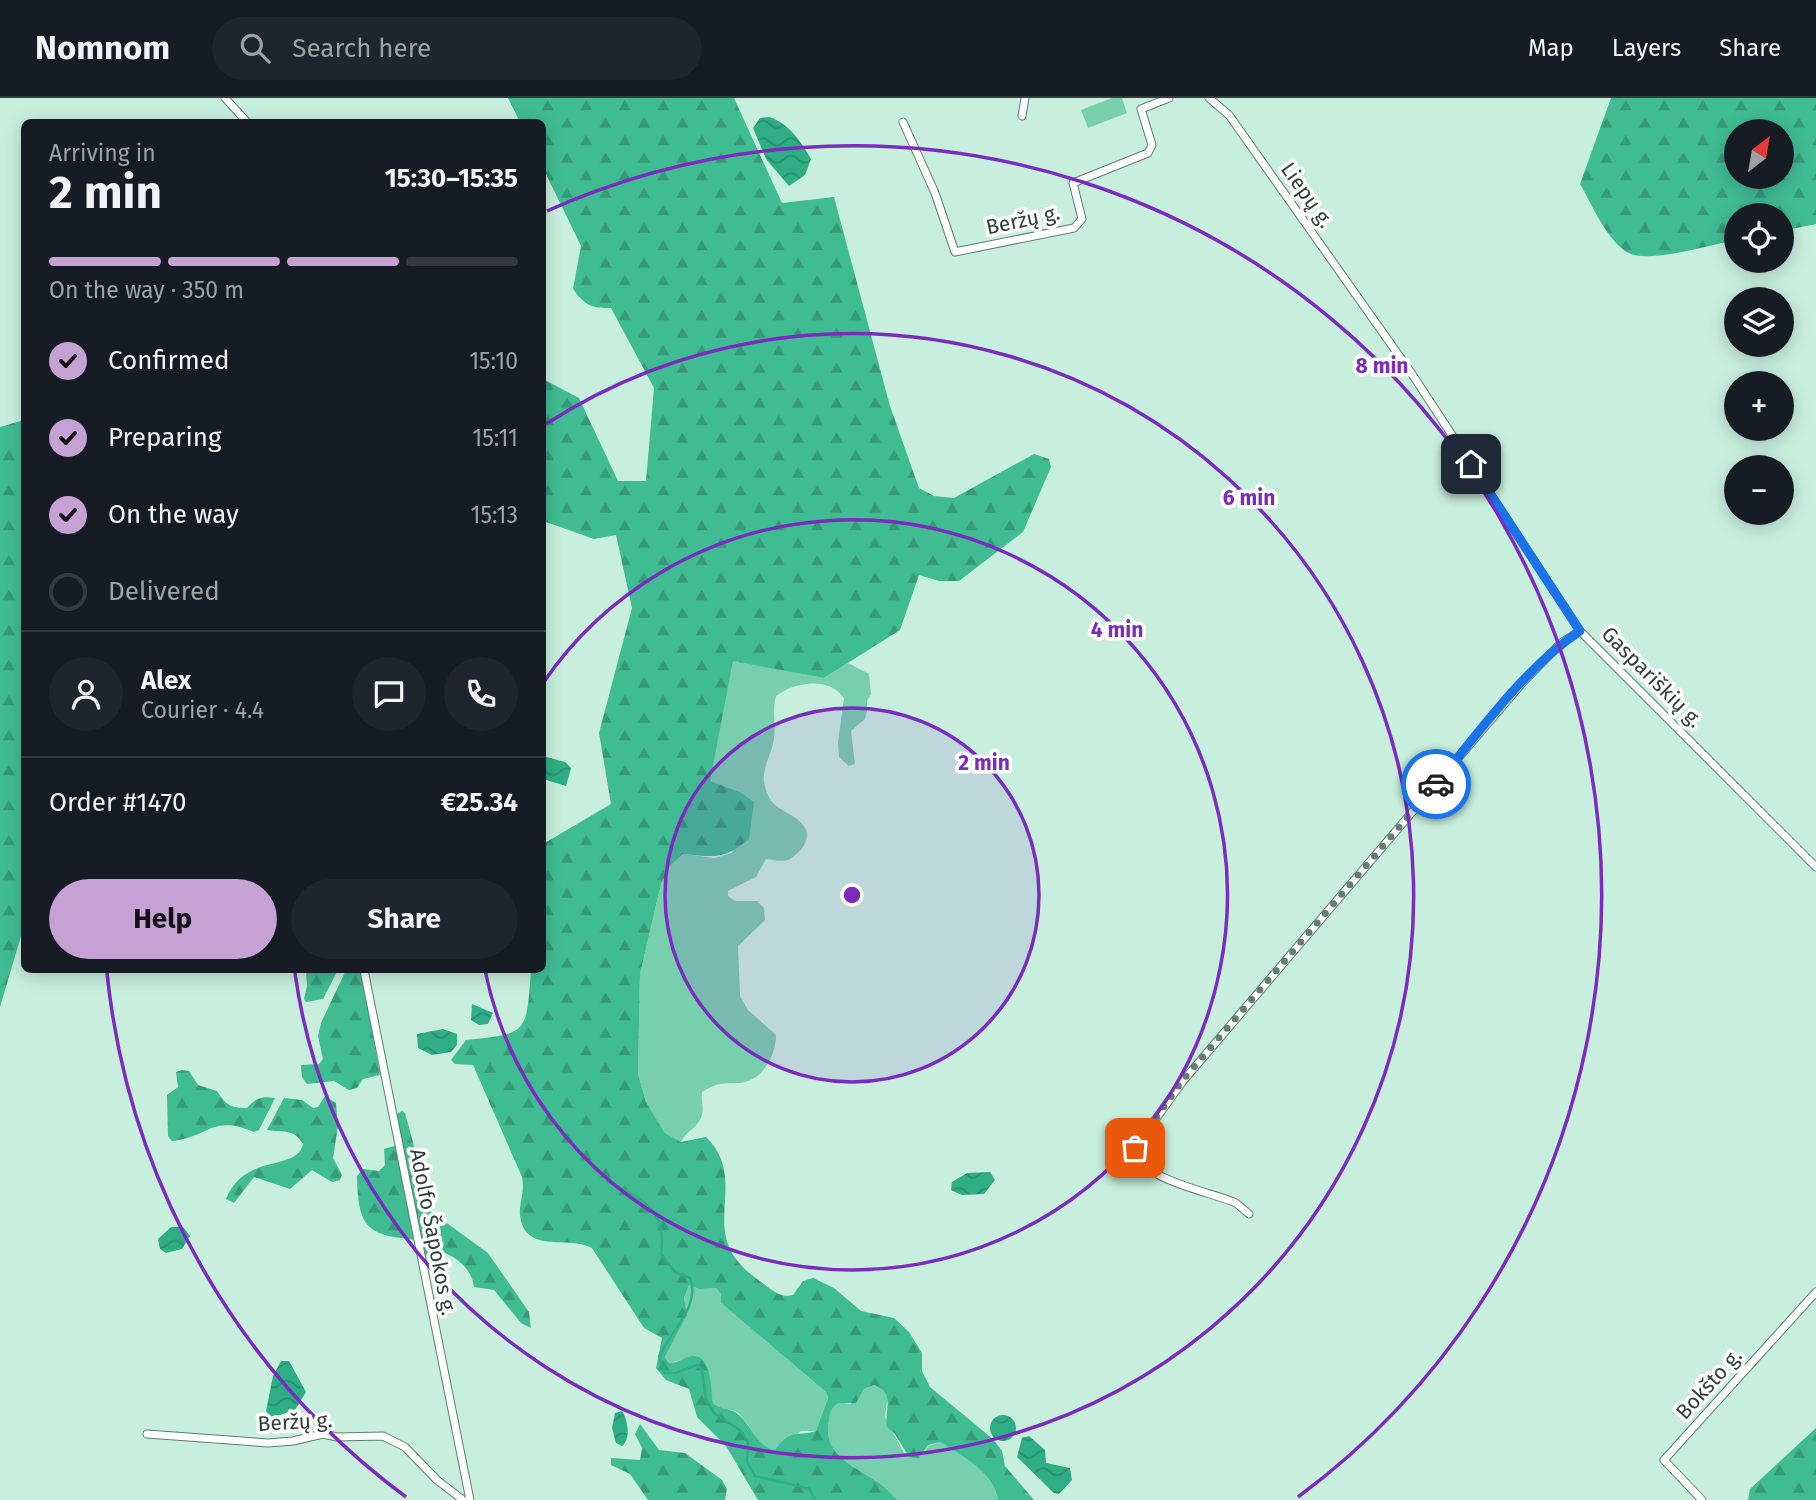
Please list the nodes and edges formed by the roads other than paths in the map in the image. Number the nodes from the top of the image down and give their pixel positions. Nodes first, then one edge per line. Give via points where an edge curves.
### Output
1 (225, 98) edge
2 (1025, 98) edge
3 (1170, 98) edge
4 (1209, 98) edge
5 (1021, 116) dead end
6 (244, 119) edge
7 (903, 122) dead end
8 (1371, 316) joint
9 (1580, 631) junction
10 (1816, 867) edge
11 (365, 973) edge
12 (1249, 1214) dead end
13 (1816, 1292) edge
14 (146, 1434) dead end
15 (463, 1500) edge
16 (470, 1500) edge
17 (1702, 1500) edge

1 - 6 street
2 - 5 street
3 - 7 street, Beržų g. via 1141,109 1152,145 1148,153 1073,183 1082,209 1082,219 1074,228 955,252
4 - 8 street, Liepų g. via 1229,115
8 - 9 street, Gaspariškių g.
9 - 10 street, Gaspariškių g.
9 - 12 street via 1561,643 1514,692 1182,1081 1135,1148 1141,1161 1157,1172 1236,1203
11 - 16 street, Adolfo Šapokos g.
13 - 17 street, Bokšto g. via 1664,1460
14 - 15 street, Beržų g. via 268,1443 323,1434 383,1436 405,1447

